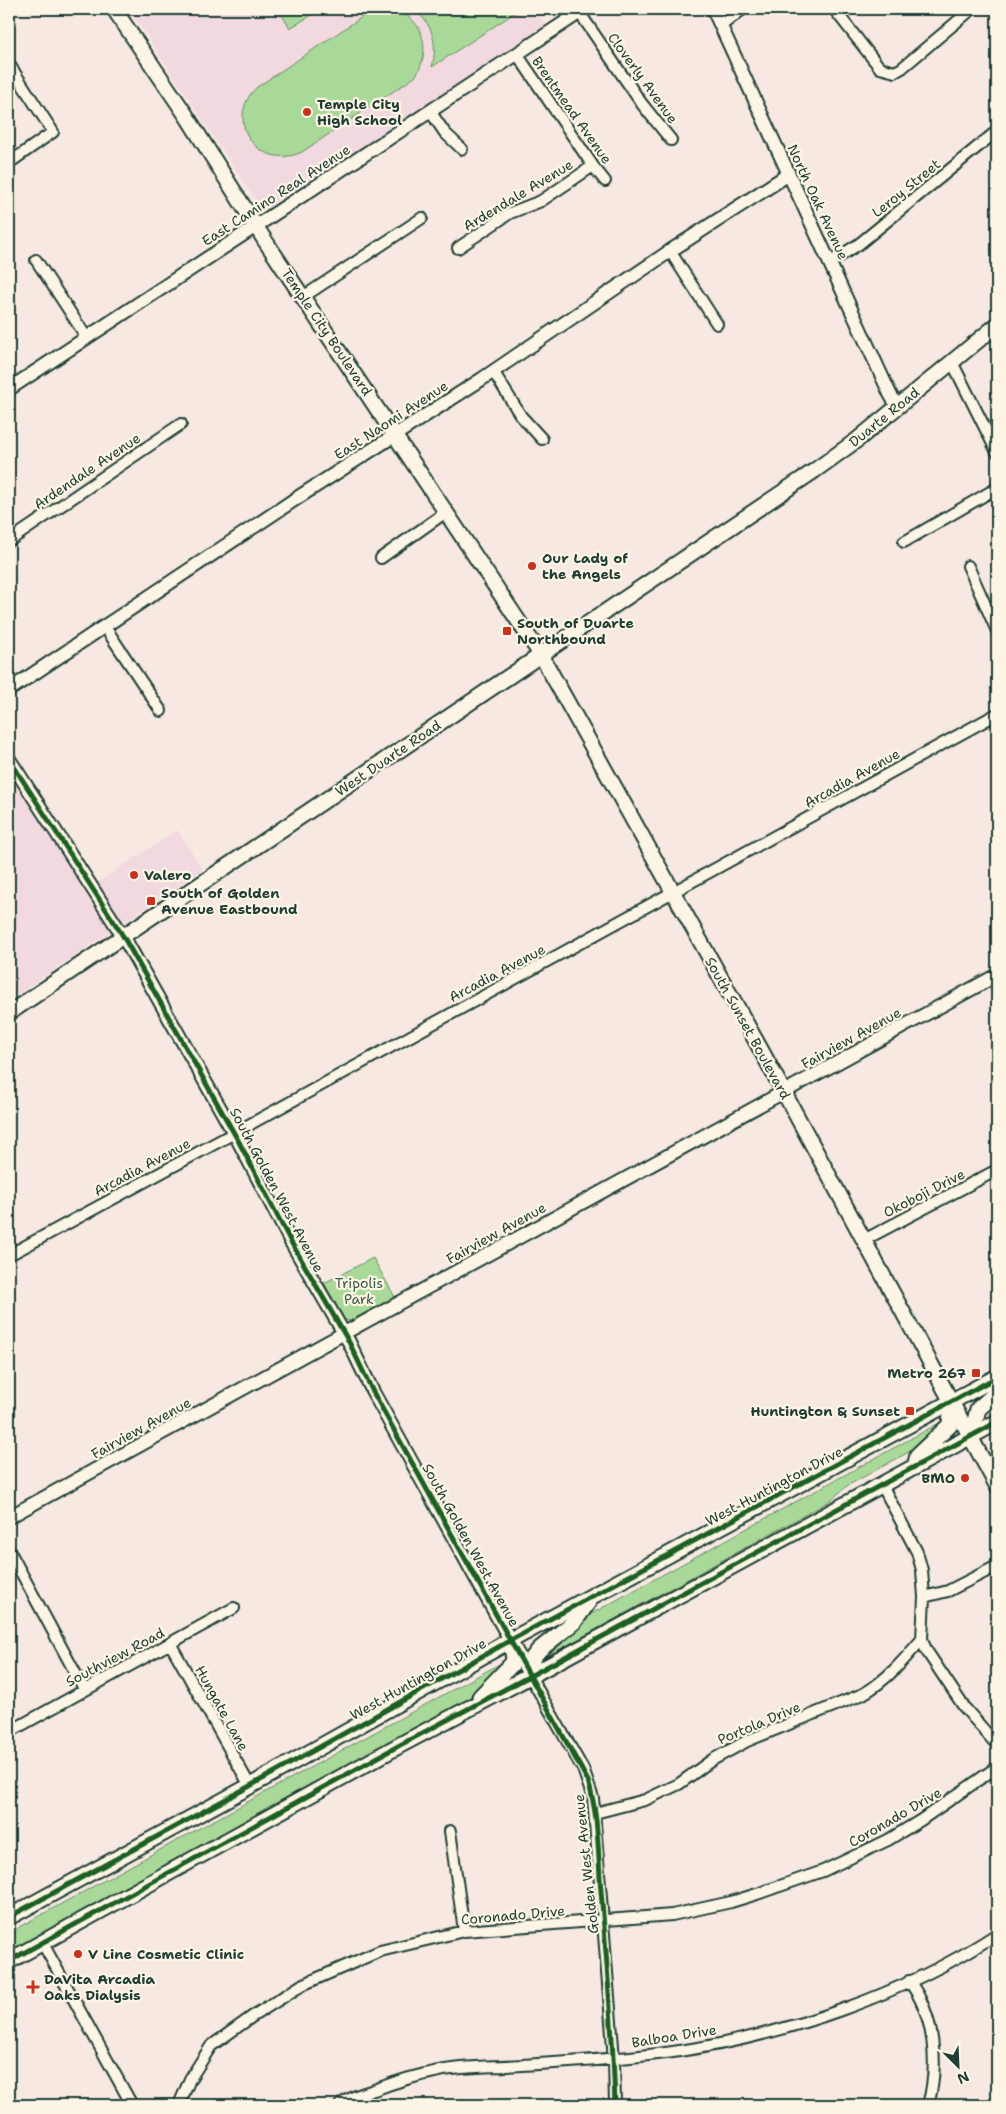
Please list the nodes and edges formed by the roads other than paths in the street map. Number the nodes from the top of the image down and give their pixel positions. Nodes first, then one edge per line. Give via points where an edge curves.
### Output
1 (114, 9) edge
2 (713, 9) edge
3 (743, 9) edge
4 (834, 9) edge
5 (972, 9) edge
6 (580, 10) edge
7 (722, 25) junction
8 (517, 54) junction
9 (9, 64) edge
10 (430, 112) junction
11 (997, 131) edge
12 (670, 140) dead end
13 (462, 149) dead end
14 (9, 163) edge
15 (593, 166) junction
16 (789, 174) junction
17 (605, 180) dead end
18 (422, 218) dead end
19 (257, 226) junction
20 (458, 248) dead end
21 (670, 251) junction
22 (36, 260) dead end
23 (829, 263) junction
24 (303, 297) junction
25 (717, 324) dead end
26 (997, 326) edge
27 (87, 338) junction
28 (952, 362) junction
29 (493, 371) junction
30 (9, 389) edge
31 (897, 406) junction
32 (181, 424) dead end
33 (396, 435) junction
34 (542, 439) dead end
35 (997, 452) edge
36 (997, 488) edge
37 (767, 503) joint
38 (446, 512) junction
39 (9, 541) edge
40 (904, 542) dead end
41 (381, 558) dead end
42 (968, 566) dead end
43 (105, 627) junction
44 (997, 631) edge
45 (541, 655) junction
46 (9, 690) edge
47 (161, 711) dead end
48 (997, 714) edge
49 (9, 759) edge
50 (672, 892) junction
51 (123, 936) junction
52 (997, 975) edge
53 (9, 1013) edge
54 (784, 1092) junction
55 (234, 1133) junction
56 (997, 1170) edge
57 (864, 1240) junction
58 (9, 1255) edge
59 (344, 1333) junction
60 (997, 1377) edge
61 (997, 1392) edge
62 (952, 1403) junction
63 (997, 1422) edge
64 (971, 1437) junction
65 (915, 1467) junction
66 (882, 1485) junction
67 (997, 1486) edge
68 (9, 1517) edge
69 (9, 1550) edge
70 (997, 1566) edge
71 (591, 1597) junction
72 (924, 1597) junction
73 (234, 1608) dead end
74 (922, 1638) junction
75 (511, 1640) junction
76 (170, 1643) junction
77 (530, 1676) junction
78 (84, 1689) junction
79 (470, 1707) junction
80 (9, 1732) edge
81 (997, 1745) edge
82 (997, 1767) edge
83 (250, 1786) junction
84 (595, 1813) junction
85 (450, 1831) dead end
86 (9, 1917) edge
87 (604, 1921) junction
88 (464, 1931) junction
89 (997, 1934) edge
90 (42, 1942) junction
91 (9, 1961) edge
92 (910, 1981) junction
93 (614, 2059) junction
94 (132, 2105) edge
95 (179, 2105) edge
96 (340, 2105) edge
97 (614, 2105) edge
98 (928, 2105) edge

1 - 19 main road, Temple City Boulevard
2 - 7 street, North Oak Avenue
3 - 7 street
4 - 5 street via 880,68 888,72 902,68
6 - 8 street, East Camino Real Avenue
6 - 12 street, Cloverly Avenue via 642,104
7 - 16 street, North Oak Avenue
8 - 10 street, East Camino Real Avenue
8 - 15 street, Brentmead Avenue
9 - 14 street via 53,132
10 - 13 street
10 - 19 street, East Camino Real Avenue
11 - 23 street, Leroy Street via 859,244
15 - 17 street, Brentmead Avenue
15 - 20 street, Ardendale Avenue via 541,201 510,213
16 - 21 street, East Naomi Avenue
16 - 23 street, North Oak Avenue
18 - 24 street
19 - 24 main road, Temple City Boulevard
19 - 27 street, East Camino Real Avenue
21 - 25 street
21 - 29 street, East Naomi Avenue
22 - 27 street
23 - 31 street, North Oak Avenue
24 - 33 main road, Temple City Boulevard
26 - 28 main road, Duarte Road
27 - 30 street, East Camino Real Avenue
28 - 31 main road, Duarte Road
28 - 35 street
29 - 33 street, East Naomi Avenue
29 - 34 street via 521,416
31 - 37 main road, Duarte Road via 857,440
32 - 39 street, Ardendale Avenue
33 - 38 main road, Temple City Boulevard
33 - 43 street, East Naomi Avenue
36 - 40 street
37 - 45 main road, West Duarte Road
38 - 41 street
38 - 45 main road, Temple City Boulevard
42 - 44 street
43 - 46 street, East Naomi Avenue
43 - 47 street
45 - 50 main road, South Sunset Boulevard
45 - 51 main road, West Duarte Road
48 - 50 street, Arcadia Avenue
49 - 51 street, South Golden West Avenue
50 - 54 main road, South Sunset Boulevard
50 - 55 street, Arcadia Avenue
51 - 53 main road, West Duarte Road
51 - 55 street, South Golden West Avenue
52 - 54 street, Fairview Avenue
54 - 57 main road, South Sunset Boulevard
54 - 59 street, Fairview Avenue
55 - 58 street, Arcadia Avenue
55 - 59 street, South Golden West Avenue via 291,1242
56 - 57 street, Okoboji Drive
57 - 62 main road, South Sunset Boulevard
59 - 68 street, Fairview Avenue
59 - 75 street, South Golden West Avenue via 373,1392
60 - 62 main road, West Huntington Drive
61 - 64 main road via 978,1409
62 - 64 main road, South Sunset Boulevard
62 - 65 main road via 950,1425 918,1455
62 - 71 main road, West Huntington Drive
63 - 64 main road
64 - 65 main road
64 - 67 main road, South Sunset Boulevard
65 - 66 main road
66 - 72 street via 918,1552
66 - 77 main road
69 - 78 street
70 - 72 street via 948,1591
71 - 75 main road, West Huntington Drive
71 - 77 main road via 574,1622 532,1659
72 - 74 street
73 - 76 street, Southview Road
74 - 81 street via 949,1687
74 - 84 street, Portola Drive via 895,1670 863,1694 740,1744 678,1784 645,1800
75 - 77 street, Golden West Avenue
75 - 79 main road via 512,1664
75 - 83 main road, West Huntington Drive
76 - 78 street, Southview Road
76 - 83 street, Hungate Lane
77 - 79 main road
77 - 84 street, Golden West Avenue via 583,1769 592,1792
78 - 80 street, Southview Road
79 - 90 main road
82 - 87 street, Coronado Drive via 922,1820 823,1871 698,1910
83 - 86 main road, West Huntington Drive
84 - 87 street, Golden West Avenue
85 - 88 street
87 - 88 street, Coronado Drive
87 - 93 street, Golden West Avenue
88 - 95 street, Coronado Drive via 380,1951 302,1985 211,2046 190,2079
89 - 92 street, Balboa Drive
90 - 91 main road
90 - 94 street
92 - 93 street, Balboa Drive via 853,2005 763,2033 674,2052
92 - 98 street via 922,2004 933,2047 934,2069
93 - 96 street, Balboa Drive via 440,2071 389,2084
93 - 97 street, Golden West Avenue

